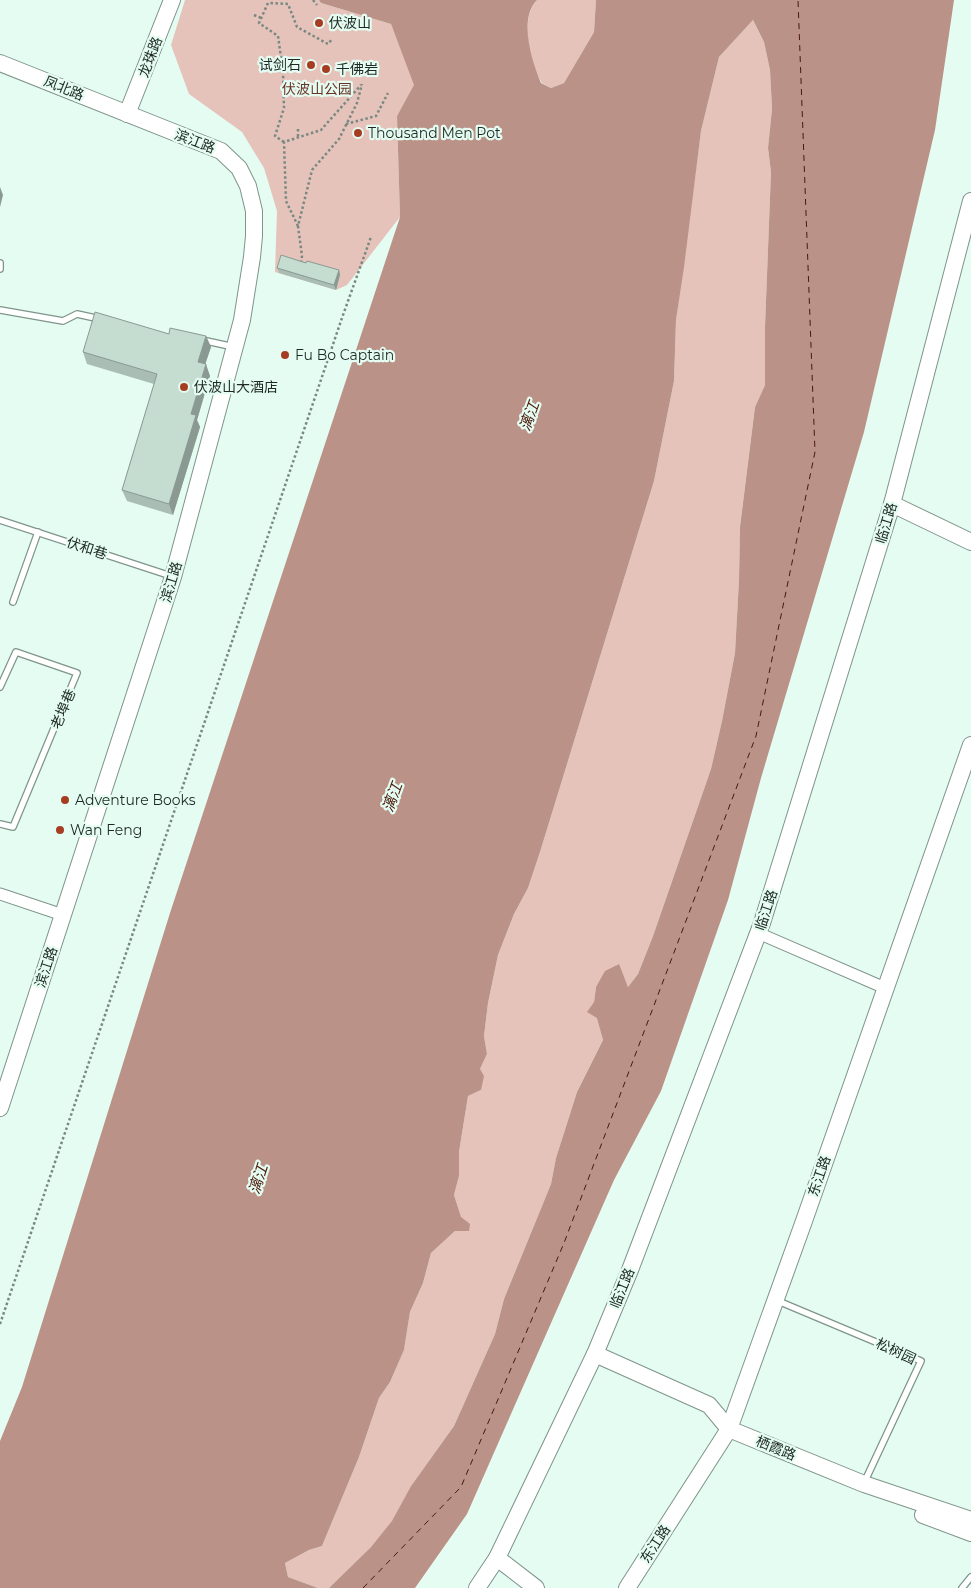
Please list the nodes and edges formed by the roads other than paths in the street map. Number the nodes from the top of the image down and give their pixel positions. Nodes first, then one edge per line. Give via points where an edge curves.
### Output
1 (172, 0) edge
2 (0, 63) edge
3 (127, 114) junction
4 (971, 200) edge
5 (0, 263) edge
6 (0, 269) edge
7 (0, 310) edge
8 (105, 320) edge
9 (198, 339) edge
10 (234, 347) junction
11 (892, 504) junction
12 (0, 520) edge
13 (38, 532) junction
14 (971, 542) edge
15 (174, 577) junction
16 (13, 602) dead end
17 (0, 687) edge
18 (971, 745) edge
19 (0, 824) edge
20 (0, 894) edge
21 (63, 915) junction
22 (758, 933) junction
23 (885, 988) junction
24 (0, 1108) edge
25 (776, 1300) junction
26 (595, 1354) junction
27 (725, 1433) junction
28 (864, 1484) junction
29 (971, 1520) edge
30 (971, 1533) edge
31 (497, 1558) junction
32 (971, 1577) edge
33 (477, 1588) edge
34 (536, 1588) edge
35 (627, 1588) edge
36 (962, 1588) edge

1 - 3 street, 龙珠路
2 - 3 street, 凤北路
3 - 10 street, 滨江路 via 221,151 239,168 248,186 254,211 254,236 246,299
4 - 11 street, 临江路
5 - 6 lane
7 - 8 lane via 63,322 78,314
9 - 10 lane
10 - 15 street, 滨江路
11 - 14 street
11 - 22 street, 临江路
12 - 13 lane, 伏和巷
13 - 15 lane, 伏和巷
13 - 16 lane
15 - 21 street, 滨江路
17 - 19 lane, 老埠巷 via 16,652 78,673 13,827
18 - 23 street, 东江路
20 - 21 street
21 - 24 street, 滨江路
22 - 23 street
22 - 26 street, 临江路
23 - 25 street, 东江路
25 - 27 street, 东江路
25 - 28 lane, 松树园 via 921,1360
26 - 27 street, 栖霞路 via 709,1405
26 - 31 street, 临江路
27 - 28 street, 栖霞路
27 - 30 street, 栖霞路
27 - 35 street, 东江路
28 - 29 street, 栖霞路
31 - 33 street, 临江路
31 - 34 street
32 - 36 lane

